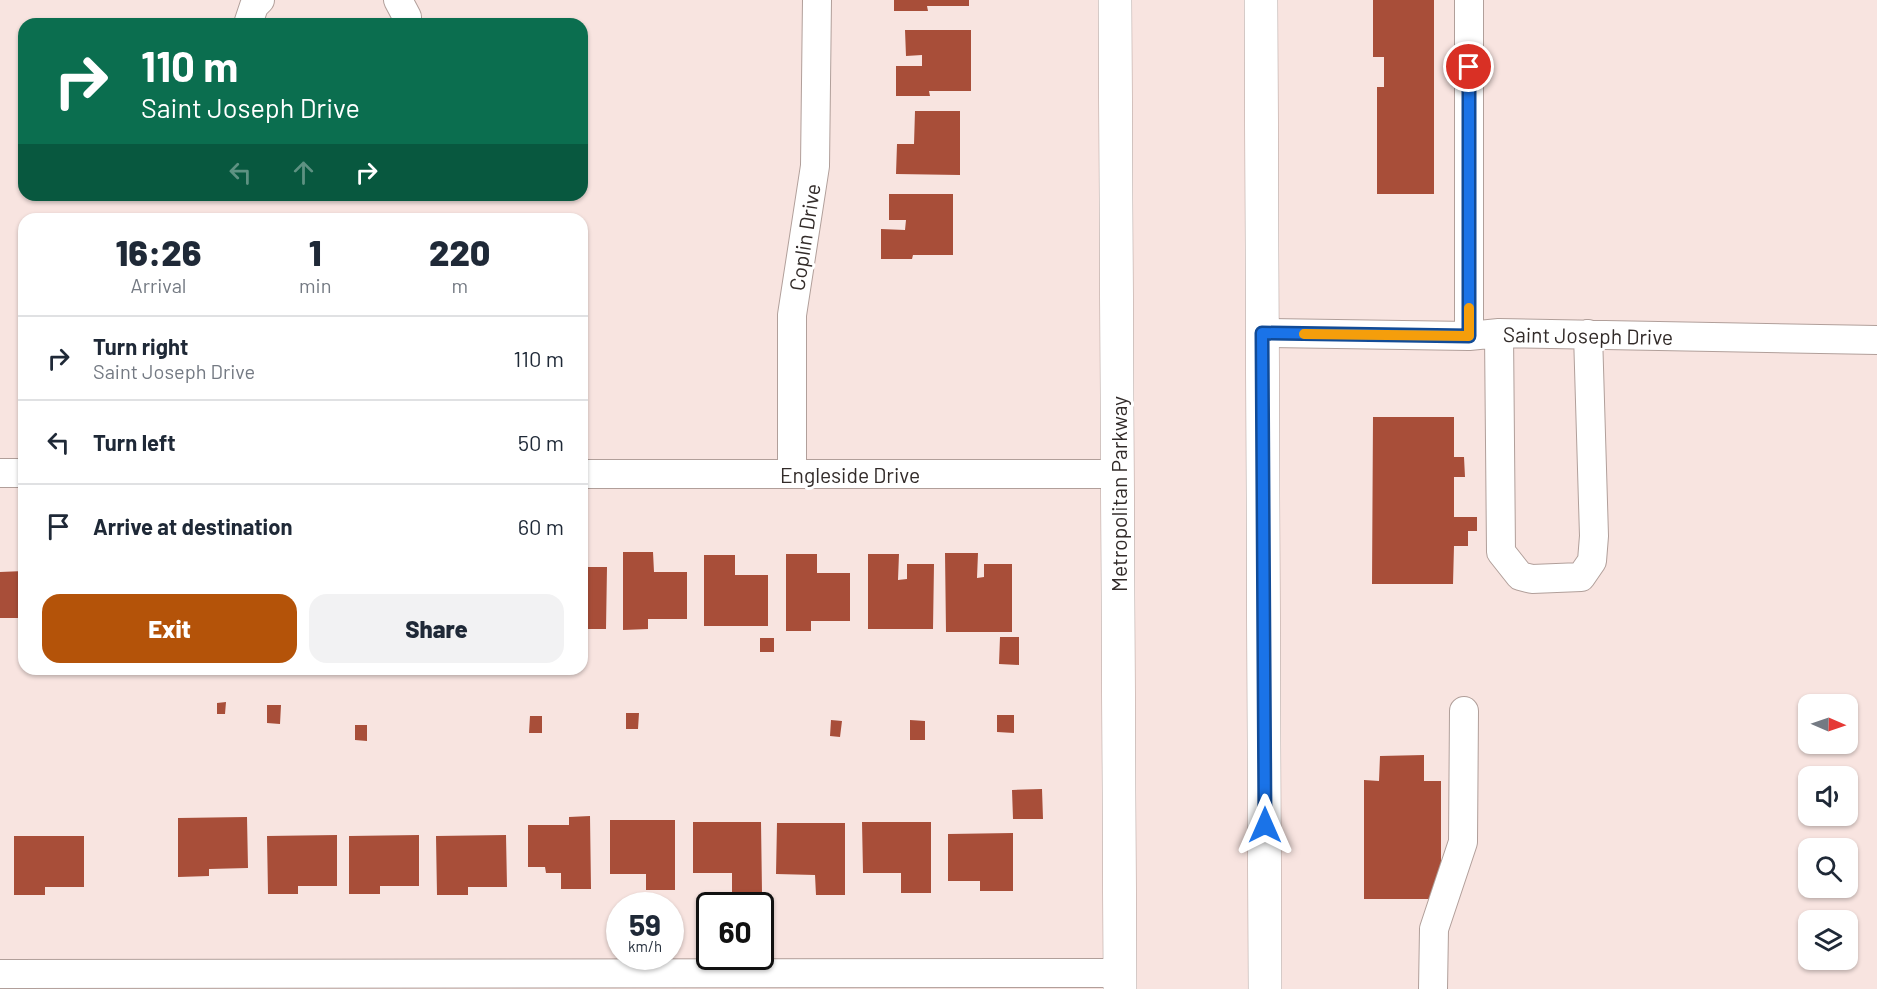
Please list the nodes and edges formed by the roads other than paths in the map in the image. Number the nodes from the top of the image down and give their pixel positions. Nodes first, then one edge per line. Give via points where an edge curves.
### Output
1 (260, 0) edge
2 (398, 0) edge
3 (817, 0) edge
4 (1115, 0) edge
5 (1261, 0) edge
6 (1469, 0) edge
7 (250, 18) edge
8 (407, 18) edge
9 (1262, 333) junction
10 (1498, 333) junction
11 (1588, 334) junction
12 (1469, 336) junction
13 (1877, 340) edge
14 (0, 473) edge
15 (18, 473) edge
16 (588, 474) edge
17 (792, 474) junction
18 (1117, 474) junction
19 (1464, 711) dead end
20 (0, 974) edge
21 (1120, 981) edge
22 (1265, 989) edge
23 (1433, 989) edge

1 - 7 street
2 - 8 street
3 - 17 street, Coplin Drive via 815,166 792,315
4 - 18 main road, Metropolitan Parkway
5 - 9 main road
6 - 12 street
9 - 12 street, Saint Joseph Drive
9 - 22 main road
10 - 11 street, Saint Joseph Drive
10 - 11 street via 1501,552 1520,576 1532,579 1581,577 1592,561
10 - 12 street, Saint Joseph Drive
11 - 13 street, Saint Joseph Drive
14 - 15 street
16 - 17 street, Engleside Drive
17 - 18 street, Engleside Drive
18 - 21 main road, Metropolitan Parkway
19 - 23 street via 1463,842 1434,929
20 - 21 street

